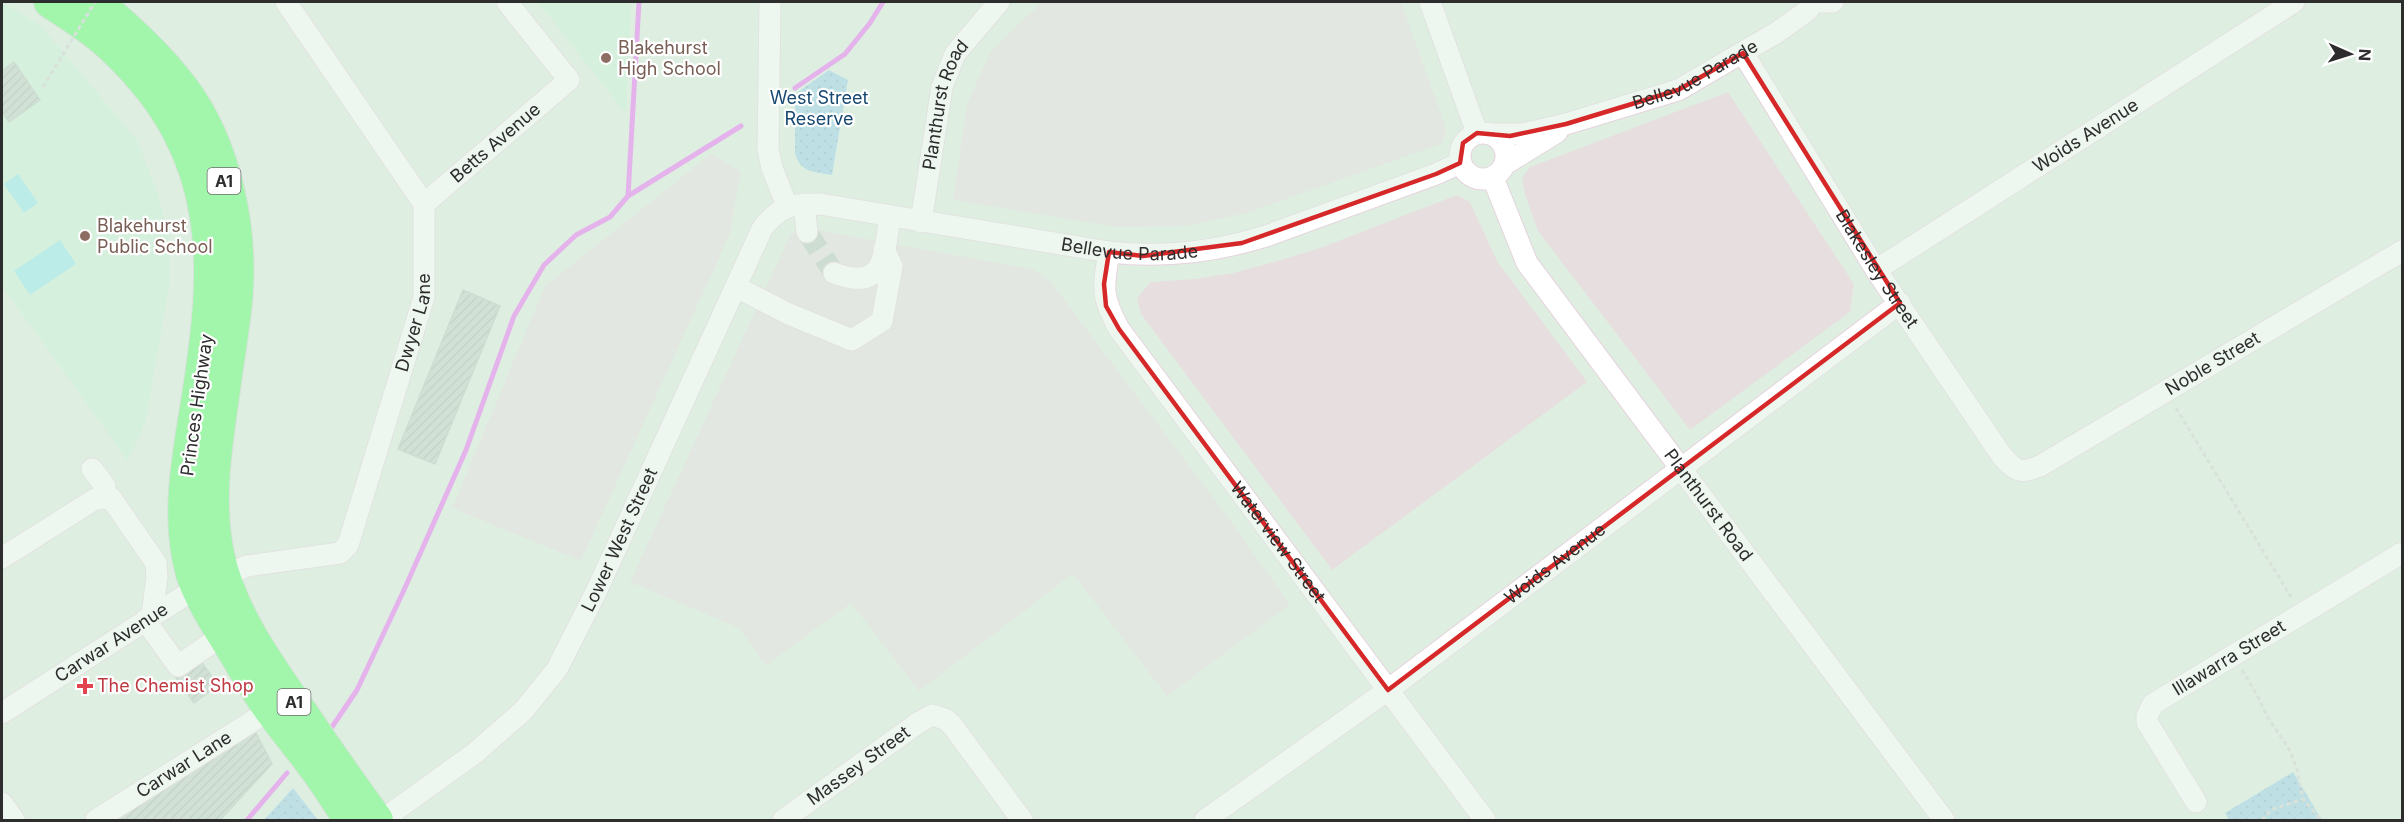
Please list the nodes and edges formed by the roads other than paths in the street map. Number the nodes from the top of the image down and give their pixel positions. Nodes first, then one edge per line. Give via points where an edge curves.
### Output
1 (50, 2) edge
2 (96, 2) edge
3 (286, 2) edge
4 (507, 2) edge
5 (770, 2) edge
6 (999, 2) edge
7 (1430, 2) edge
8 (1813, 2) edge
9 (1820, 2) edge
10 (1833, 2) edge
11 (2294, 2) edge
12 (1743, 53) junction
13 (1566, 124) junction
14 (1485, 134) junction
15 (1460, 162) junction
16 (1499, 171) junction
17 (424, 204) junction
18 (796, 205) junction
19 (890, 216) junction
20 (921, 222) junction
21 (807, 232) tunnel mouth
22 (884, 249) junction
23 (2403, 251) edge
24 (1109, 252) junction
25 (1876, 270) junction
26 (834, 273) dead end
27 (736, 287) junction
28 (1900, 303) junction
29 (92, 469) dead end
30 (1681, 469) junction
31 (2023, 471) joint
32 (102, 497) junction
33 (2403, 553) edge
34 (2, 558) edge
35 (211, 581) junction
36 (148, 617) junction
37 (223, 634) junction
38 (1388, 690) junction
39 (270, 710) junction
40 (2, 712) edge
41 (2196, 802) dead end
42 (2, 803) edge
43 (14, 820) edge
44 (96, 820) edge
45 (350, 820) edge
46 (377, 820) edge
47 (382, 820) edge
48 (783, 820) edge
49 (1022, 820) edge
50 (1205, 820) edge
51 (1485, 820) edge
52 (1944, 820) edge

1 - 35 highway, Princes Highway / A1 via 101,37 150,89 175,126 200,186 210,240 210,292 189,454 186,510 190,562
2 - 35 highway, Princes Highway / A1 via 146,45 184,90 212,142 228,193 237,289 213,470 212,508 217,545
3 - 17 street
4 - 17 street, Betts Avenue via 569,80
5 - 18 street via 768,148 772,168
6 - 20 street, Planthurst Road via 955,54 942,87
7 - 14 street
8 - 12 street, Bellevue Parade via 1807,11
9 - 10 street
11 - 25 street, Woids Avenue
12 - 13 street, Bellevue Parade via 1678,90
12 - 25 street, Blakesley Street
13 - 14 street, Bellevue Parade via 1523,134
13 - 16 street, Bellevue Parade
14 - 15 street via 1463,143
14 - 16 street via 1499,139 1505,147
15 - 16 street via 1473,178 1485,180
15 - 24 street, Bellevue Parade via 1437,174 1242,243 1143,256
16 - 30 street, Planthurst Road via 1527,263
17 - 35 street, Dwyer Lane via 424,297 348,545 340,553 247,566
18 - 19 street, Bellevue Parade via 820,204
18 - 21 street
18 - 27 street, Lower West Street via 776,213 762,229
19 - 20 street, Bellevue Parade
19 - 22 street
20 - 24 street, Bellevue Parade
22 - 26 street via 880,268 872,276 847,279
22 - 27 street via 892,266 882,321 852,339
23 - 31 street, Noble Street via 2040,466
24 - 38 street, Waterview Street via 1104,284 1106,306 1119,329
25 - 28 street, Blakesley Street
27 - 47 street, Lower West Street via 557,669 523,711 475,753
28 - 30 street, Woids Avenue
28 - 31 street, Blakesley Street via 2002,456 2014,469
29 - 32 street via 105,486
30 - 38 street, Woids Avenue
30 - 52 street, Planthurst Road
32 - 34 street
32 - 36 street via 111,498 156,563 157,577
33 - 41 street, Illawarra Street via 2153,704 2148,722
35 - 36 street, Carwar Avenue
35 - 37 highway, Princes Highway / A1
35 - 46 highway, Princes Highway / A1
36 - 37 street via 178,666
36 - 40 street, Carwar Avenue
37 - 39 highway, Princes Highway / A1
38 - 50 street, Woids Avenue
38 - 51 street, Waterview Street
39 - 44 street, Carwar Lane
39 - 45 highway, Princes Highway / A1
42 - 43 street
48 - 49 street, Massey Street via 918,723 936,715 958,733

